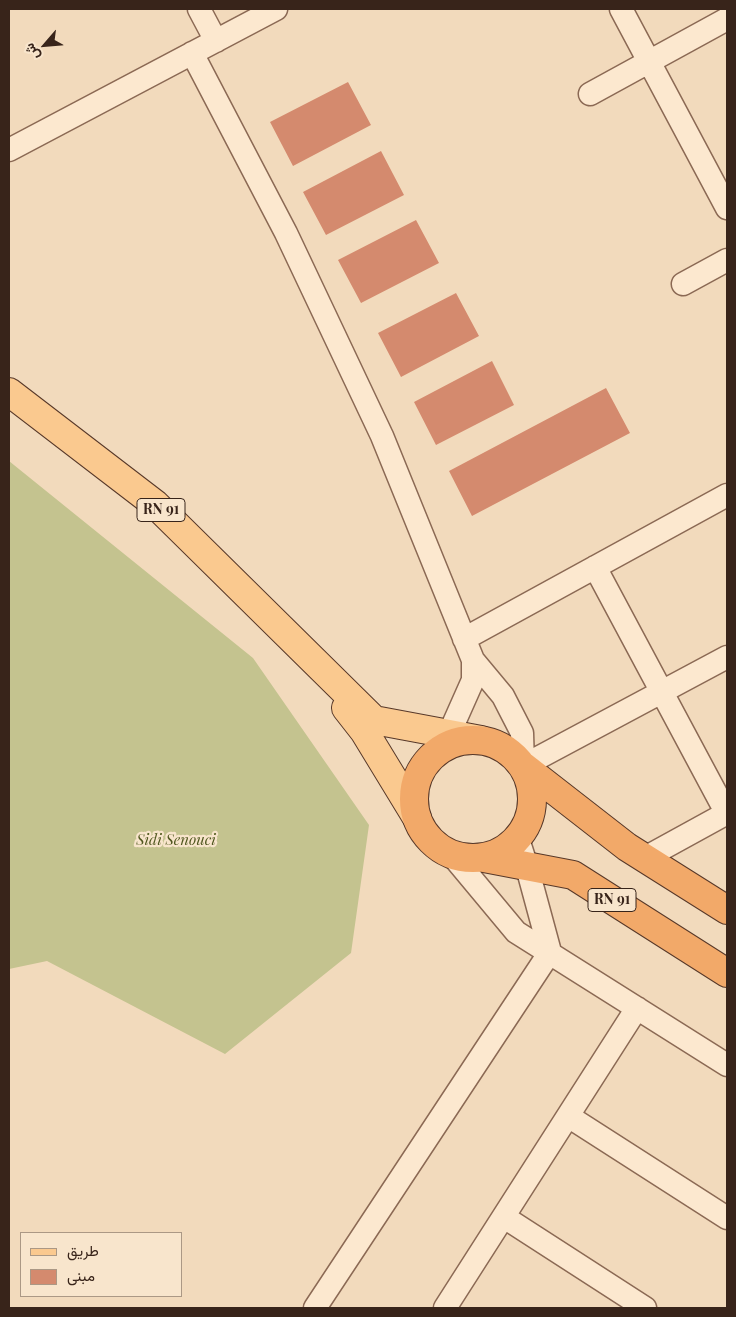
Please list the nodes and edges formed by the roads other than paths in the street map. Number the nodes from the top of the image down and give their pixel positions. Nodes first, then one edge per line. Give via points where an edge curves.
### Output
1 (199, 9) edge
2 (276, 9) edge
3 (621, 9) edge
4 (727, 19) edge
5 (216, 41) junction
6 (192, 53) junction
7 (649, 62) junction
8 (590, 94) dead end
9 (9, 150) edge
10 (727, 208) edge
11 (727, 260) edge
12 (683, 284) dead end
13 (9, 392) edge
14 (724, 505) edge
15 (595, 567) junction
16 (464, 639) junction
17 (298, 645) junction
18 (727, 657) edge
19 (472, 660) junction
20 (662, 692) junction
21 (441, 744) junction
22 (523, 766) junction
23 (727, 813) edge
24 (417, 818) junction
25 (518, 839) junction
26 (451, 854) junction
27 (484, 858) junction
28 (644, 858) junction
29 (527, 867) junction
30 (573, 876) junction
31 (534, 894) junction
32 (727, 910) edge
33 (550, 952) junction
34 (727, 973) edge
35 (637, 1008) junction
36 (727, 1065) edge
37 (568, 1116) junction
38 (504, 1216) junction
39 (727, 1218) edge
40 (315, 1308) edge
41 (445, 1308) edge
42 (645, 1308) edge

1 - 5 street
2 - 5 street
3 - 7 street
4 - 7 street
5 - 6 street
6 - 9 street
6 - 16 street via 286,233 382,436
7 - 8 street
7 - 10 street
11 - 12 street
13 - 17 main road, RN 91 via 155,504
14 - 15 street
15 - 16 street
15 - 20 street
16 - 19 street
17 - 21 main road, RN 91 via 374,720
17 - 24 main road, RN 91 via 364,731
18 - 20 street
19 - 21 street via 473,680
19 - 22 street via 503,696 522,734
20 - 22 street
20 - 23 street
21 - 22 highway via 463,740 497,744 512,753
21 - 24 highway via 422,768 416,784
22 - 25 highway via 531,784 533,803 529,822
22 - 28 highway
23 - 28 street
24 - 26 highway via 424,833 436,846
25 - 27 highway via 503,851
25 - 29 street
26 - 27 highway via 467,859
26 - 33 street via 516,932
27 - 29 highway, RN 91
28 - 32 highway
29 - 30 highway, RN 91
29 - 31 street
30 - 31 street via 543,882
30 - 34 highway, RN 91
31 - 33 street
33 - 35 street
33 - 40 street
35 - 36 street
35 - 37 street
37 - 38 street
37 - 39 street
38 - 41 street
38 - 42 street

